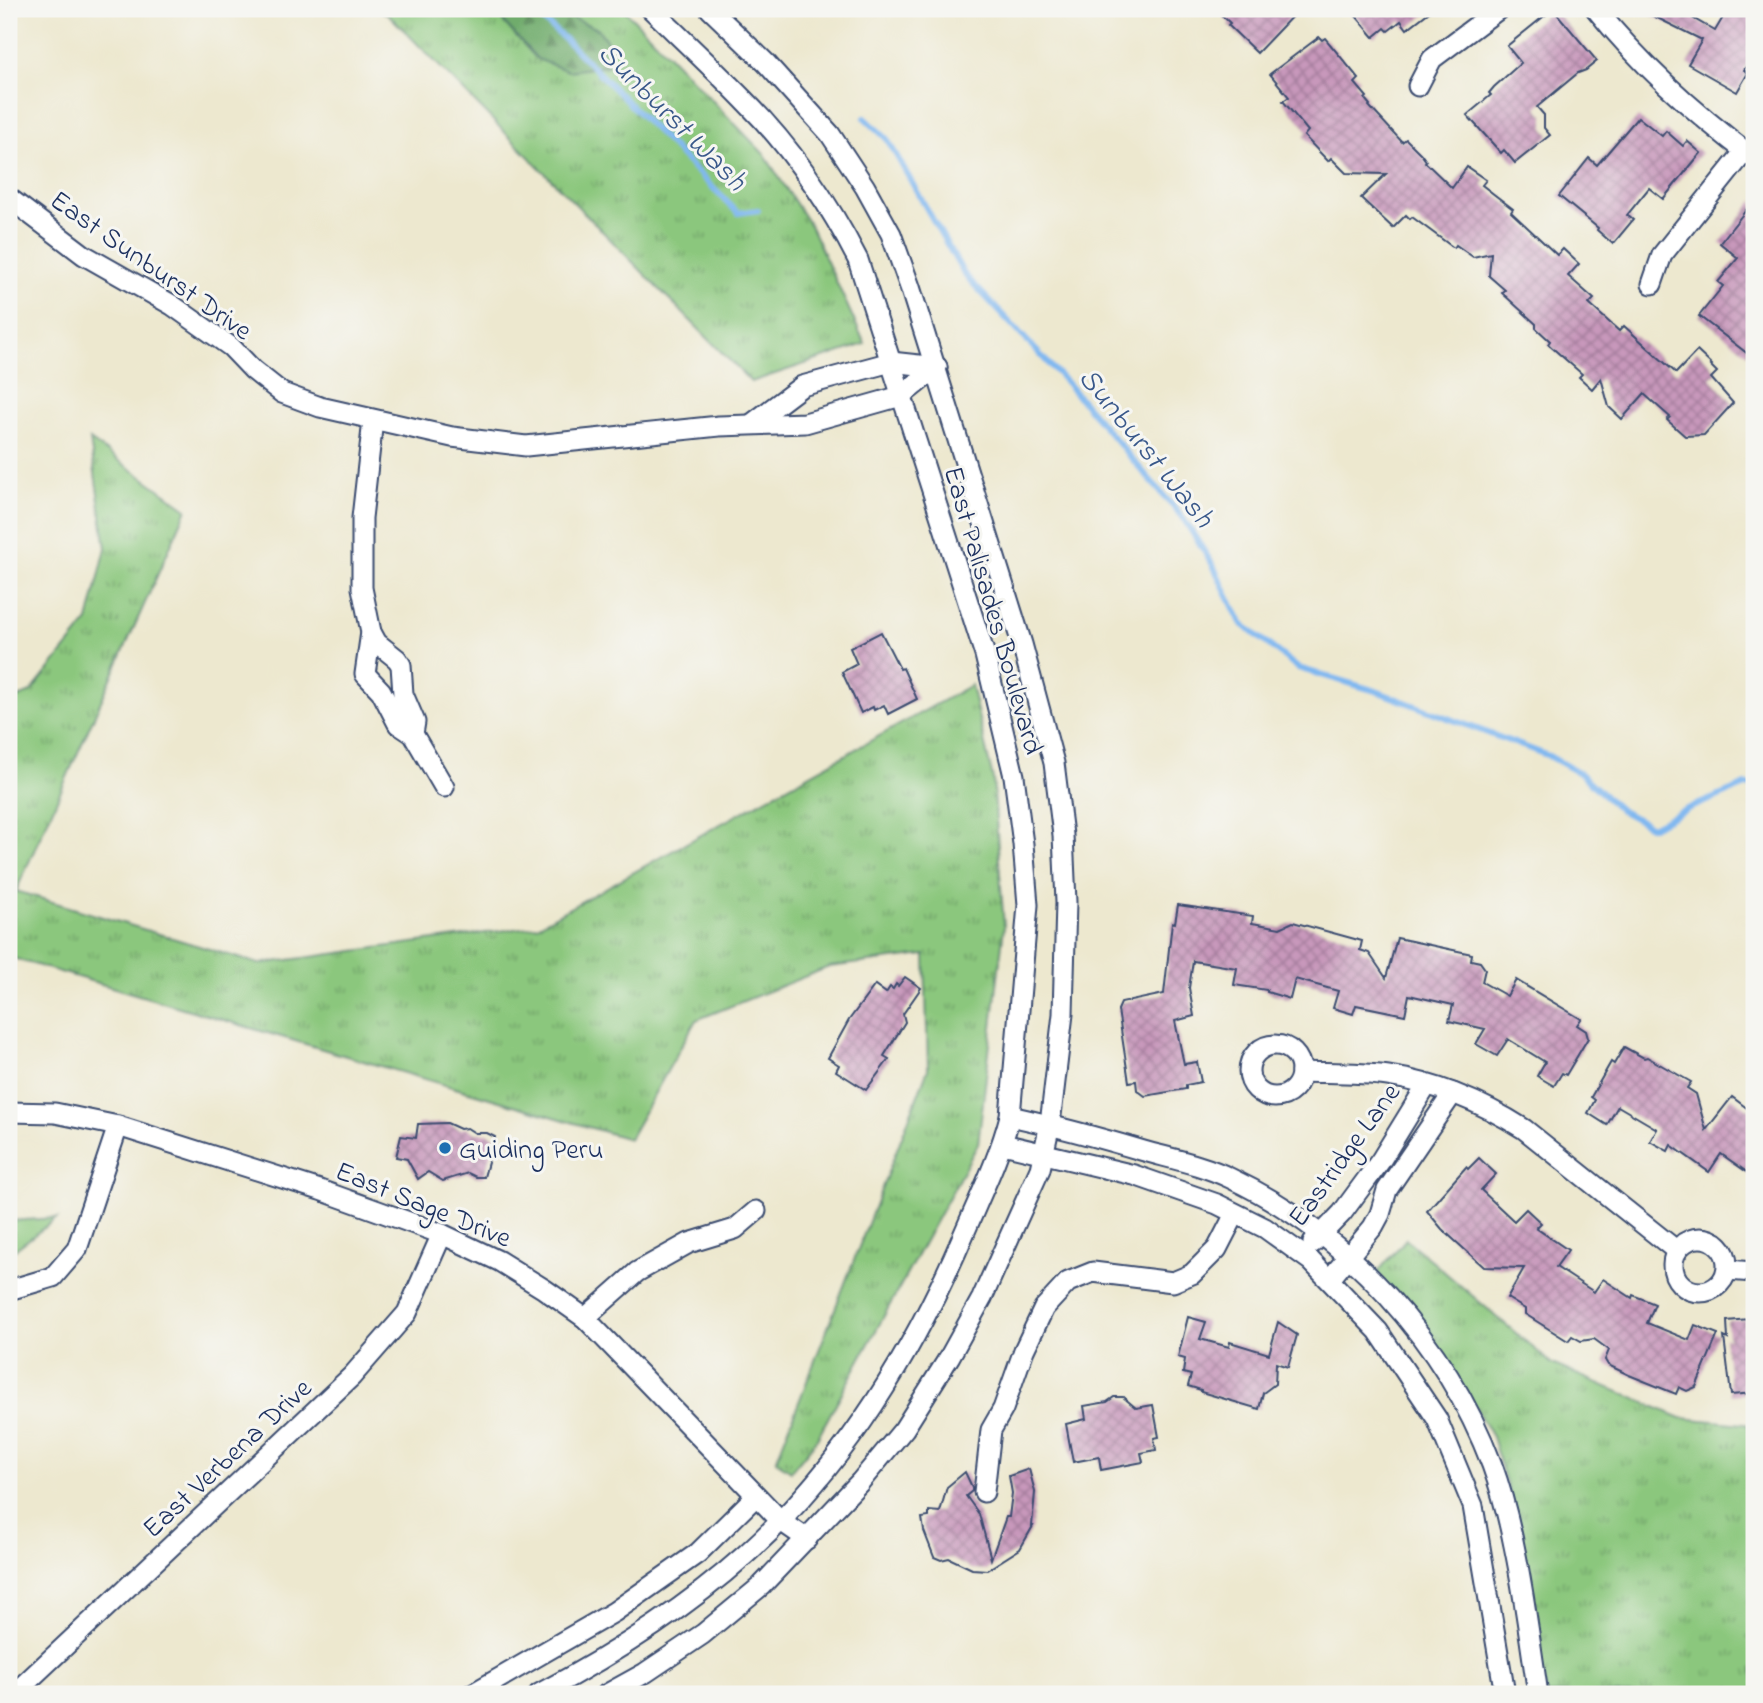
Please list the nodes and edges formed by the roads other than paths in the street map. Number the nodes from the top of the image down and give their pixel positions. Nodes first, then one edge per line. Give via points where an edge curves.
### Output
1 (651, 9) edge
2 (710, 9) edge
3 (1499, 9) edge
4 (1596, 9) edge
5 (1418, 86) dead end
6 (1750, 155) edge
7 (9, 198) edge
8 (1652, 284) dead end
9 (891, 362) junction
10 (937, 368) junction
11 (901, 396) junction
12 (373, 420) junction
13 (753, 423) junction
14 (371, 632) junction
15 (413, 734) junction
16 (444, 786) dead end
17 (1301, 1072) dead end
18 (1427, 1085) junction
19 (1453, 1093) junction
20 (9, 1112) edge
21 (1010, 1116) junction
22 (1050, 1124) junction
23 (118, 1126) junction
24 (1003, 1144) junction
25 (1043, 1154) junction
26 (757, 1211) dead end
27 (1235, 1214) junction
28 (442, 1234) junction
29 (1320, 1234) junction
30 (1677, 1251) junction
31 (1304, 1255) junction
32 (1348, 1257) junction
33 (1727, 1270) junction
34 (1754, 1272) edge
35 (1330, 1279) junction
36 (9, 1290) edge
37 (585, 1318) junction
38 (984, 1492) dead end
39 (756, 1496) junction
40 (781, 1521) junction
41 (807, 1539) junction
42 (14, 1694) edge
43 (472, 1694) edge
44 (539, 1694) edge
45 (607, 1694) edge
46 (1505, 1694) edge
47 (1538, 1694) edge

1 - 9 street, East Palisades Boulevard via 744,99 796,159 858,260
2 - 10 street, East Palisades Boulevard via 830,134 865,187 891,234
3 - 5 street via 1432,59
4 - 6 street via 1676,93
6 - 8 street via 1662,255
7 - 12 street, East Sunburst Drive via 84,255 172,305 231,347 282,393
9 - 10 street
9 - 11 street, East Palisades Boulevard
9 - 13 street via 802,386
10 - 11 street, East Sunburst Drive
10 - 22 street, East Palisades Boulevard via 1054,763 1066,902 1063,1014
11 - 13 street, East Sunburst Drive via 805,423
11 - 21 street, East Palisades Boulevard via 985,655 1014,776 1028,905
12 - 13 street, East Sunburst Drive via 452,437 526,446
12 - 14 street via 362,518 362,588
14 - 15 street via 401,665 404,694 415,722
14 - 15 street via 365,674 381,691 398,723
15 - 16 street
17 - 18 street via 1389,1076
18 - 19 street
18 - 29 street, Eastridge Lane via 1381,1160 1342,1213
19 - 30 street via 1524,1129
19 - 32 street, Eastridge Lane via 1387,1190 1373,1227
20 - 23 street, East Sage Drive via 55,1113
21 - 22 street
21 - 24 street, East Palisades Boulevard
22 - 25 street, East Palisades Boulevard
22 - 29 street via 1228,1177
23 - 28 street, East Sage Drive
23 - 36 street via 77,1249 53,1277
24 - 25 street
24 - 40 street, East Palisades Boulevard via 941,1288 912,1342 833,1461
25 - 27 street via 1134,1175
25 - 41 street, East Palisades Boulevard via 982,1298 950,1356 904,1429
26 - 37 street via 735,1229 688,1243 637,1272
27 - 31 street
27 - 38 street via 1217,1249 1192,1274 1173,1282 1093,1272 1068,1282 1052,1299 1024,1350 991,1430
28 - 37 street, East Sage Drive via 499,1261
28 - 42 street, East Verbena Drive via 407,1312 352,1376
29 - 31 street, Eastridge Lane
29 - 32 street
30 - 33 street via 1689,1240 1706,1238 1721,1246
30 - 33 street via 1673,1269 1690,1290 1709,1290
31 - 35 street
32 - 35 street, Eastridge Lane
32 - 47 street via 1426,1342 1453,1383 1492,1466 1515,1558
33 - 34 street
35 - 46 street via 1378,1331 1414,1382 1454,1457 1473,1506
37 - 39 street, East Sage Drive
39 - 40 street, East Sage Drive
39 - 43 street via 698,1553 624,1605
40 - 41 street, East Sage Drive
40 - 44 street, East Palisades Boulevard via 676,1611
41 - 45 street, East Palisades Boulevard via 761,1586 703,1634

